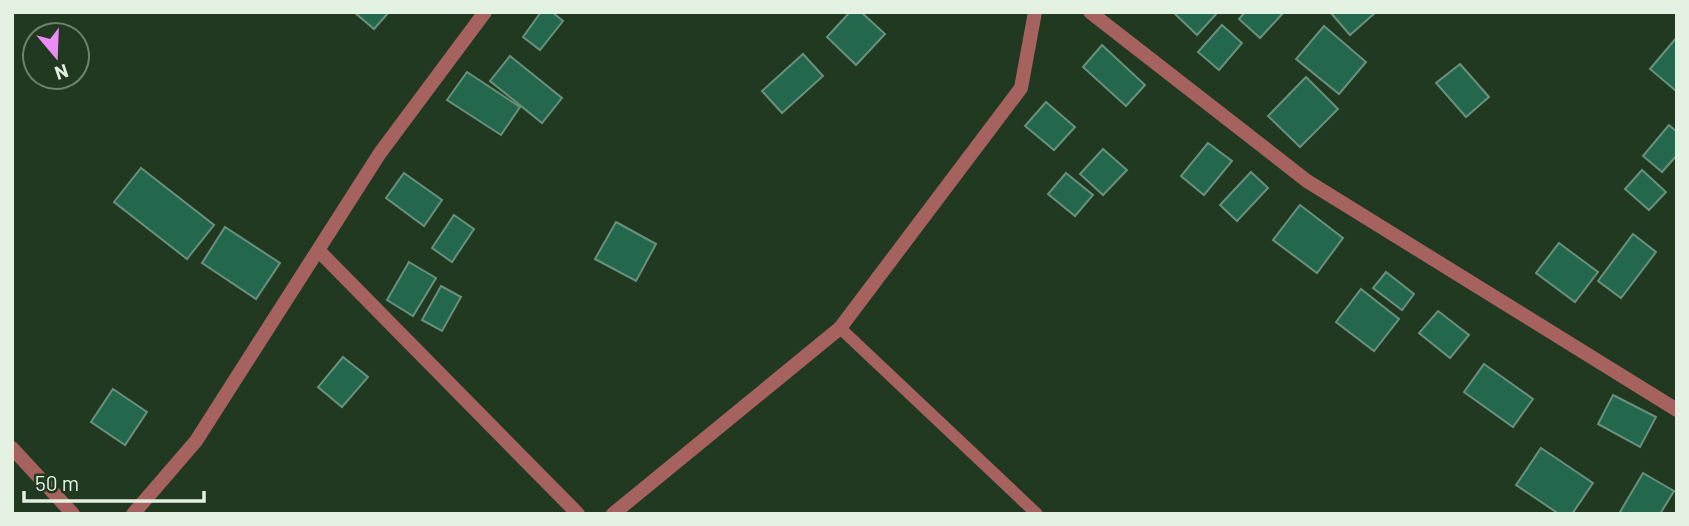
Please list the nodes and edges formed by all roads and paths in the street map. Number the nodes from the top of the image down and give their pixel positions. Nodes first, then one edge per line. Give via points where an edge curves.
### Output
1 (485, 12) edge
2 (1035, 12) edge
3 (1090, 12) edge
4 (319, 251) junction
5 (840, 328) junction
6 (1677, 410) edge
7 (12, 447) edge
8 (73, 514) edge
9 (133, 514) edge
10 (578, 514) edge
11 (613, 514) edge
12 (1037, 514) edge

1 - 4 street via 380,153
2 - 5 street via 1021,88
3 - 6 street via 1307,181
4 - 9 street via 196,441
4 - 10 street
5 - 11 street
5 - 12 lane
7 - 8 street

